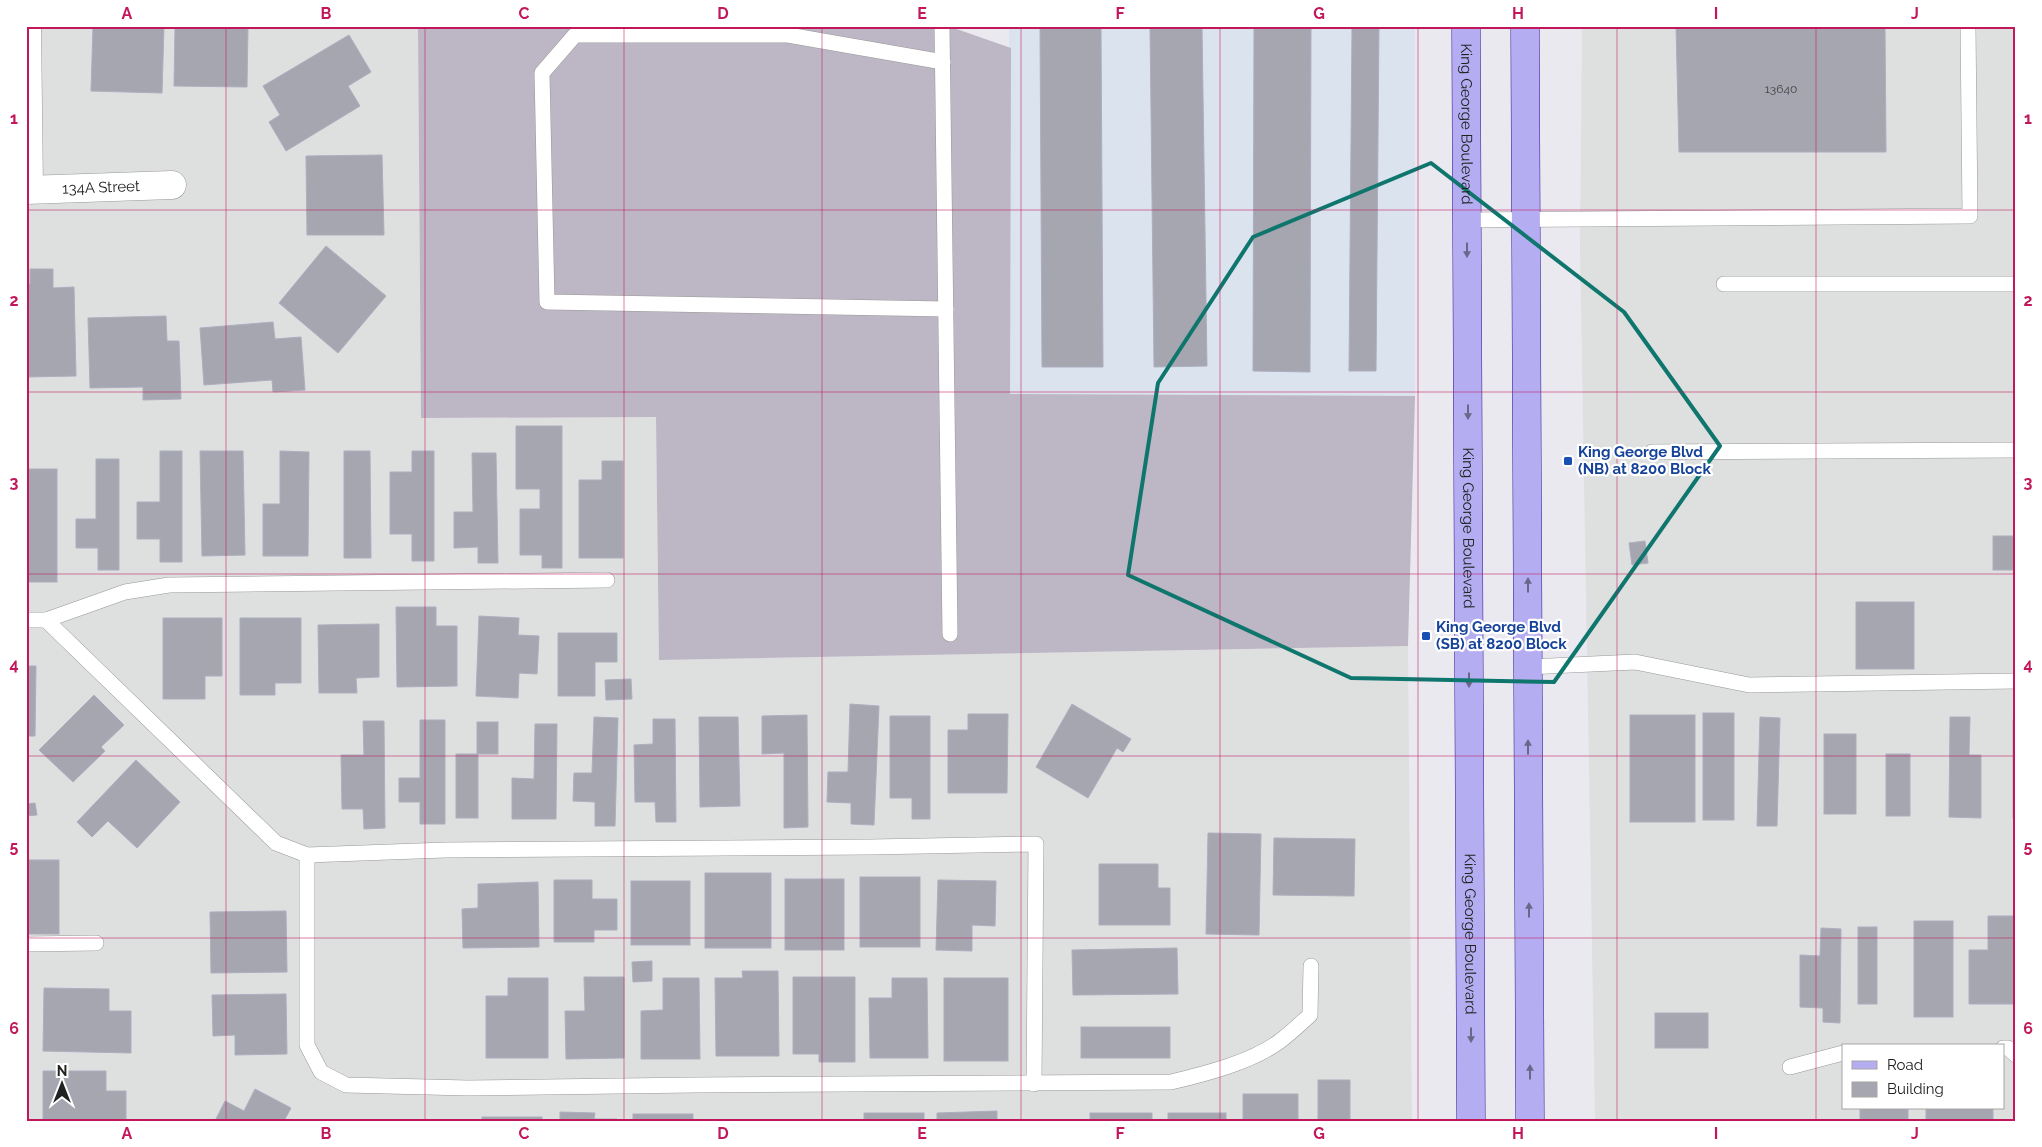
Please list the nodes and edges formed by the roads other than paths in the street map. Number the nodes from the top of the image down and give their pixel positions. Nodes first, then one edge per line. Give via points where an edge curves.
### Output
1 (27, 26) edge
2 (942, 26) edge
3 (1466, 26) edge
4 (1525, 26) edge
5 (1968, 26) edge
6 (943, 62) junction
7 (172, 185) dead end
8 (28, 190) edge
9 (1466, 220) junction
10 (1526, 220) junction
11 (1724, 284) dead end
12 (2016, 284) edge
13 (946, 309) junction
14 (2016, 450) edge
15 (1652, 452) dead end
16 (607, 580) dead end
17 (26, 620) edge
18 (46, 620) junction
19 (950, 634) dead end
20 (1528, 667) junction
21 (2016, 681) edge
22 (306, 855) junction
23 (96, 943) dead end
24 (26, 944) edge
25 (1311, 966) dead end
26 (2004, 1048) edge
27 (1842, 1052) edge
28 (2016, 1055) edge
29 (1790, 1067) dead end
30 (1034, 1084) junction
31 (1471, 1121) edge
32 (1530, 1121) edge

1 - 8 street, 134A Street
2 - 6 lane
3 - 9 main road, King George Boulevard
4 - 10 main road
5 - 10 lane via 1970,216
6 - 13 lane
6 - 13 lane via 788,35 575,35 542,73 547,302
7 - 8 street, 134A Street
9 - 10 lane
9 -> 31 main road, King George Boulevard
20 -> 10 main road
11 - 12 lane
13 - 19 lane
14 - 15 lane
16 - 18 lane via 168,585 125,592
17 - 18 lane
18 - 22 lane via 276,843
20 - 21 lane via 1635,662 1749,685
32 -> 20 main road
22 - 30 lane via 307,1045 321,1072 346,1085 468,1088
22 - 30 lane via 444,850 1036,844
23 - 24 lane
25 - 30 lane via 1310,1015 1279,1042 1243,1060 1171,1082
26 - 28 lane
27 - 29 lane

